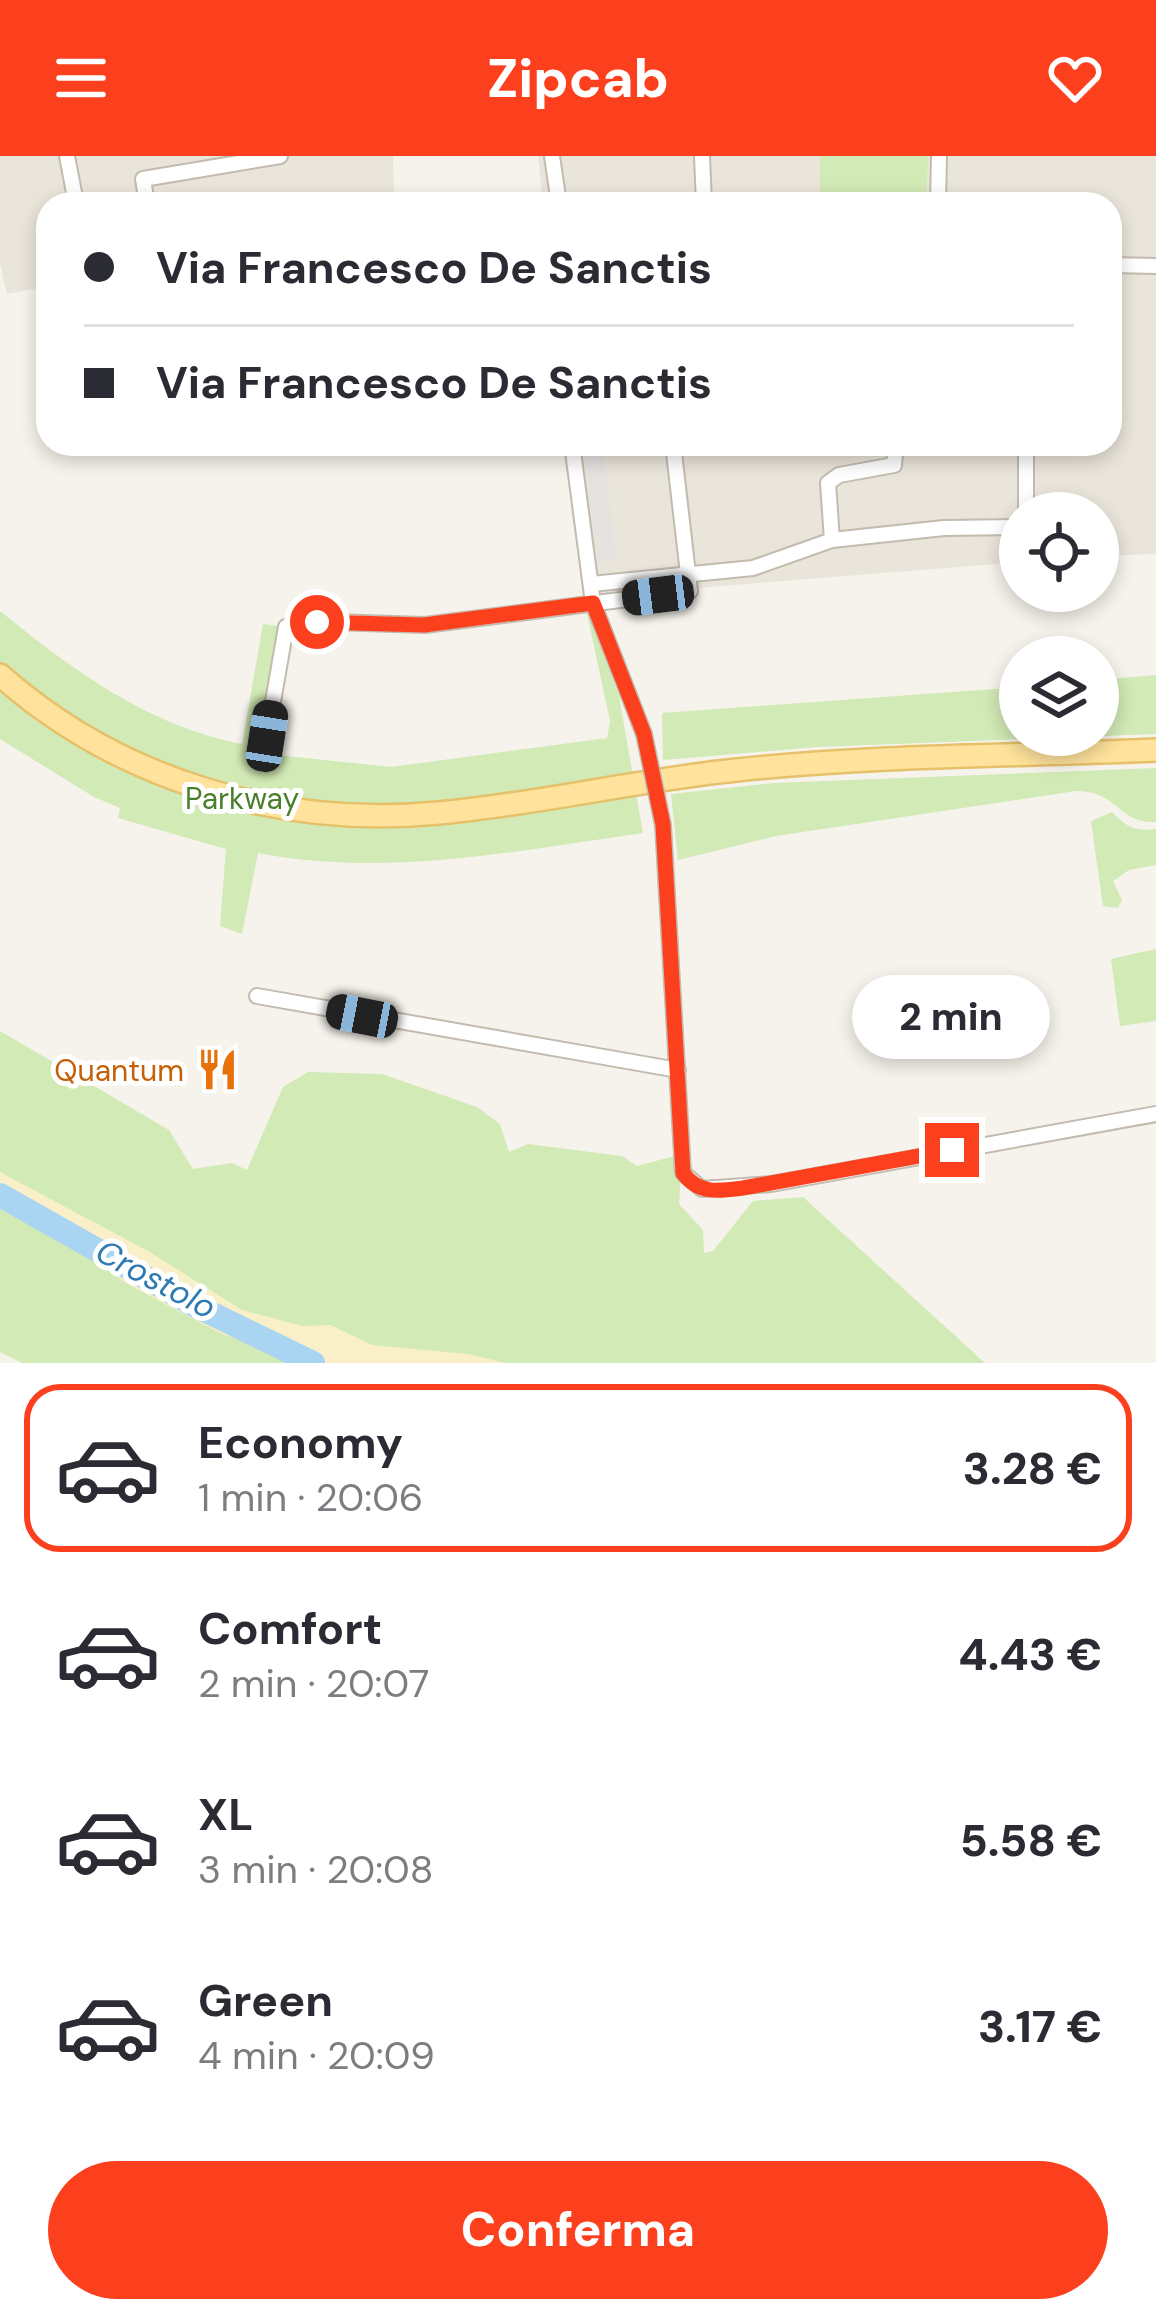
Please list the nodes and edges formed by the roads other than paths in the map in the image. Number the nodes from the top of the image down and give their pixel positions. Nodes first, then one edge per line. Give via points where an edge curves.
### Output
1 (67, 156) edge
2 (280, 156) edge
3 (552, 156) edge
4 (703, 156) edge
5 (939, 156) edge
6 (74, 192) edge
7 (145, 192) edge
8 (557, 192) edge
9 (704, 192) edge
10 (938, 192) edge
11 (1122, 266) edge
12 (1156, 266) edge
13 (574, 456) edge
14 (675, 456) edge
15 (895, 456) edge
16 (1026, 456) edge
17 (1026, 492) edge
18 (999, 527) edge
19 (832, 540) junction
20 (688, 574) junction
21 (591, 584) junction
22 (593, 603) junction
23 (0, 675) edge
24 (267, 736) dead end
25 (1156, 750) edge
26 (256, 996) dead end
27 (678, 1070) junction
28 (1156, 1114) edge

1 - 6 street
2 - 7 street via 142,179
3 - 8 street
4 - 9 street
5 - 10 street
11 - 12 street
13 - 21 street
14 - 20 street
15 - 19 street via 894,465 828,483
16 - 17 street
18 - 19 street
19 - 20 street via 753,568
20 - 21 street
20 - 22 street via 690,591
21 - 22 street
22 - 24 street via 424,625 286,627
22 - 27 street, bridge via 644,734 663,825
23 - 25 main road via 57,719 165,776 232,798 340,815 440,813 783,766
26 - 27 street
27 - 28 street via 683,1173 702,1190

